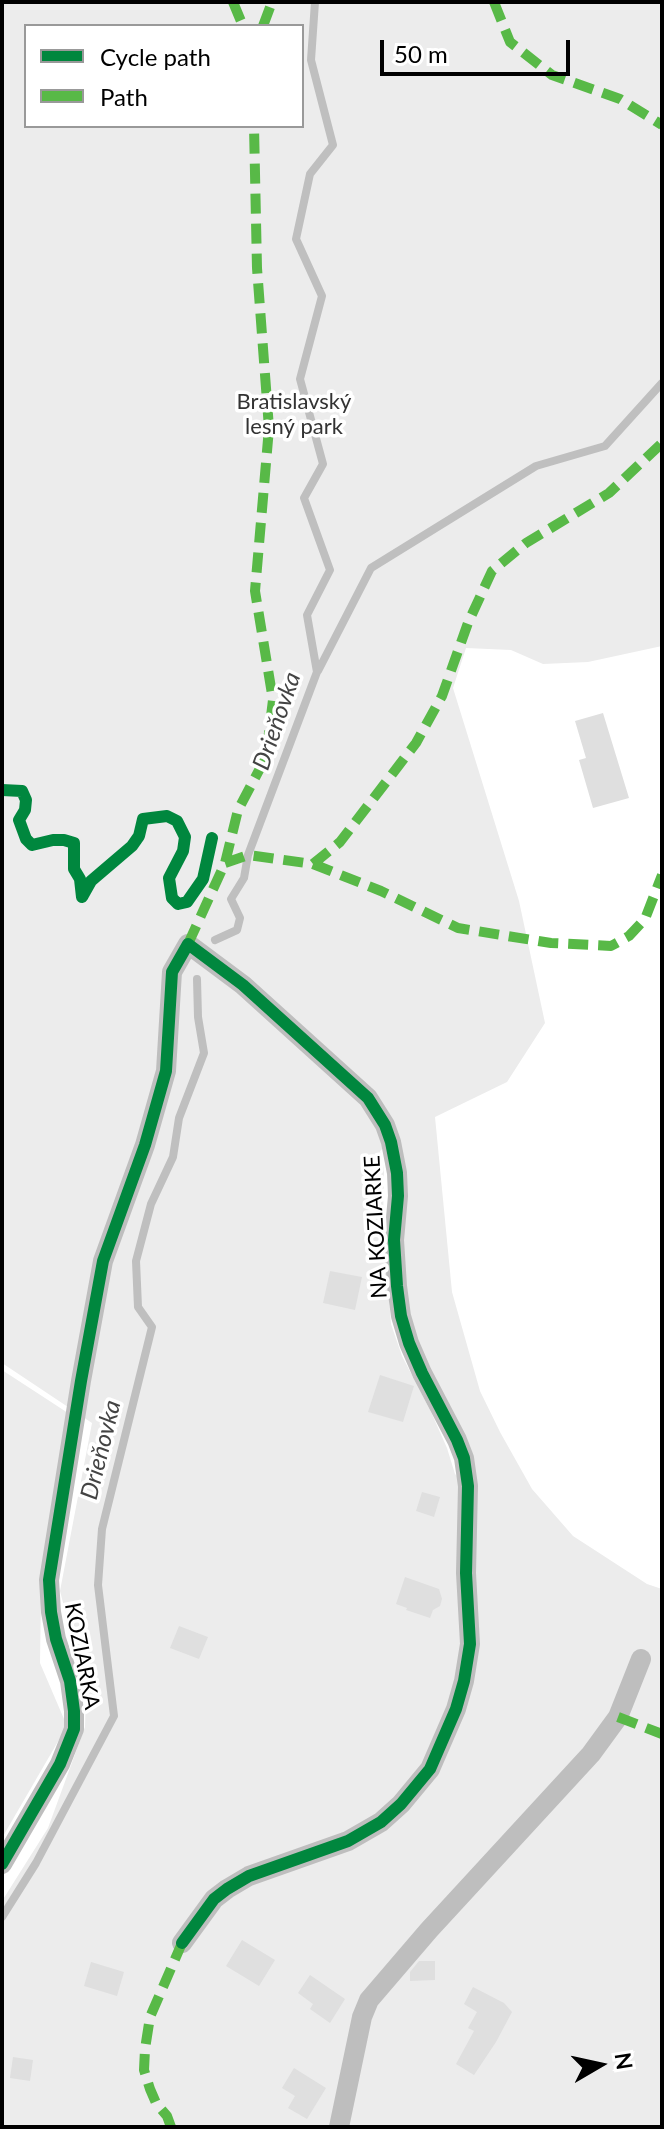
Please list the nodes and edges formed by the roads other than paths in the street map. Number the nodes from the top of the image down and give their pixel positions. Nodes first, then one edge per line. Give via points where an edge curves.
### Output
1 (188, 944) joint
2 (641, 1659) dead end
3 (2, 1864) edge
4 (182, 1943) dead end
5 (339, 2127) edge

1 - 3 street, KOZIARKA via 172,972 166,1071 103,1261 49,1580 74,1729 60,1764
1 - 4 street, NA KOZIARKE via 243,985 368,1098 385,1125 397,1173 394,1240 401,1316 464,1458 470,1644 456,1709 430,1769 401,1804 348,1841 227,1889
2 - 5 street via 618,1717 591,1754 369,2000

